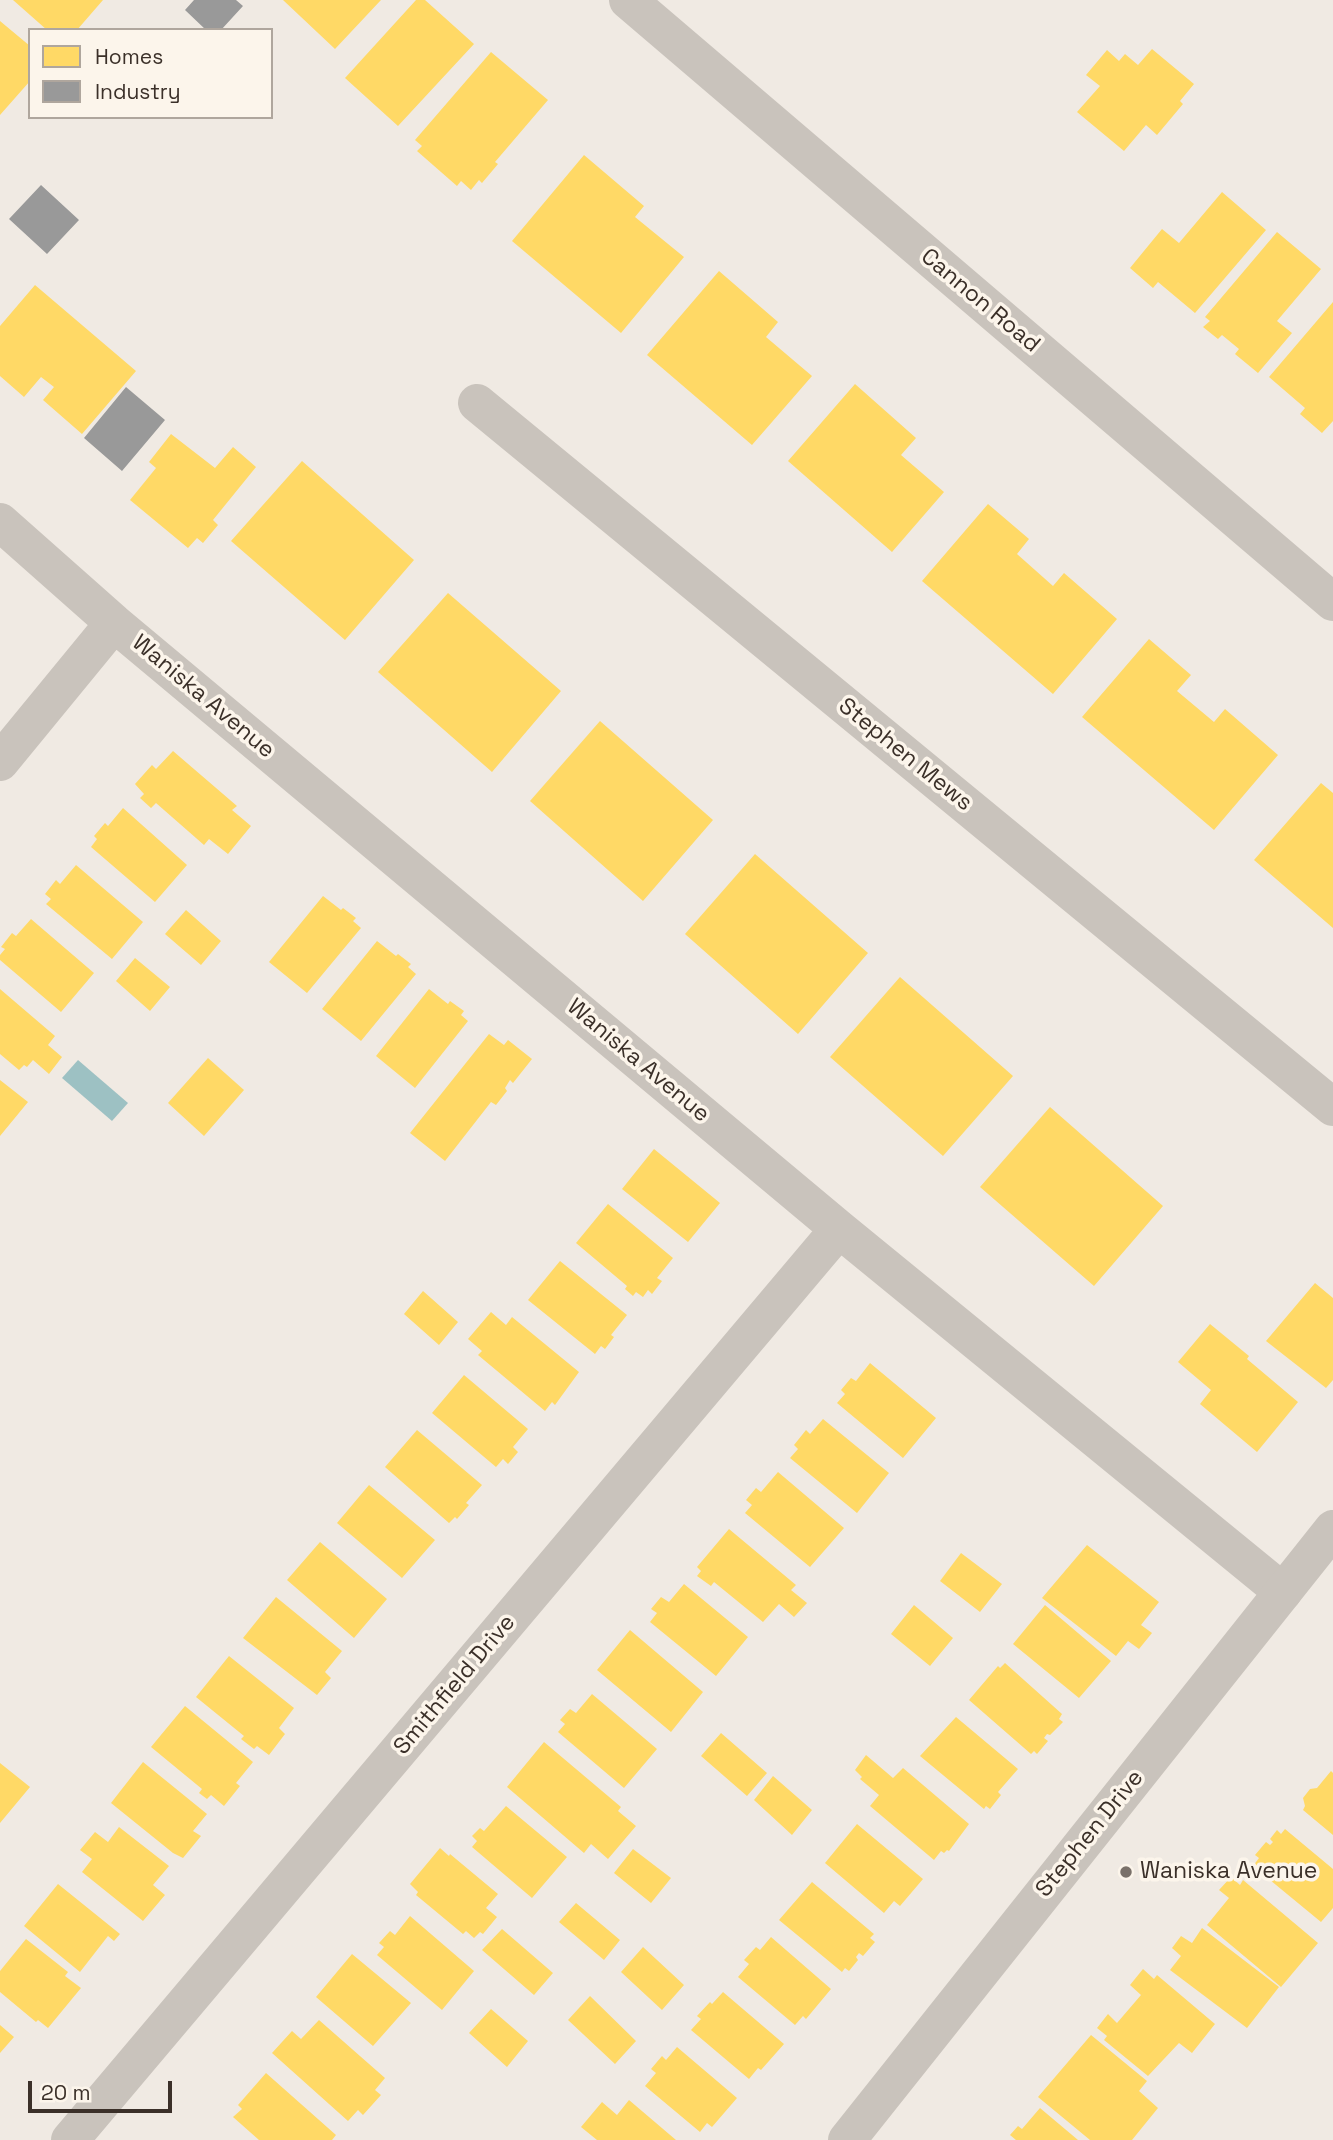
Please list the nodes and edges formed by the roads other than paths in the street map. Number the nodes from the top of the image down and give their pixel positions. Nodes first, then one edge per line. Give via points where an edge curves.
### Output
1 (628, 0) edge
2 (477, 403) dead end
3 (0, 522) edge
4 (1333, 602) edge
5 (114, 623) junction
6 (0, 762) edge
7 (1333, 1107) edge
8 (839, 1229) junction
9 (1333, 1529) edge
10 (1283, 1592) junction
11 (70, 2140) edge
12 (847, 2140) edge

1 - 4 street, Cannon Road
2 - 7 street, Stephen Mews
3 - 5 street, Waniska Avenue
5 - 6 street
5 - 8 street, Waniska Avenue
8 - 10 street, Waniska Avenue
8 - 11 street, Smithfield Drive
9 - 10 street, Stephen Drive
10 - 12 street, Stephen Drive

